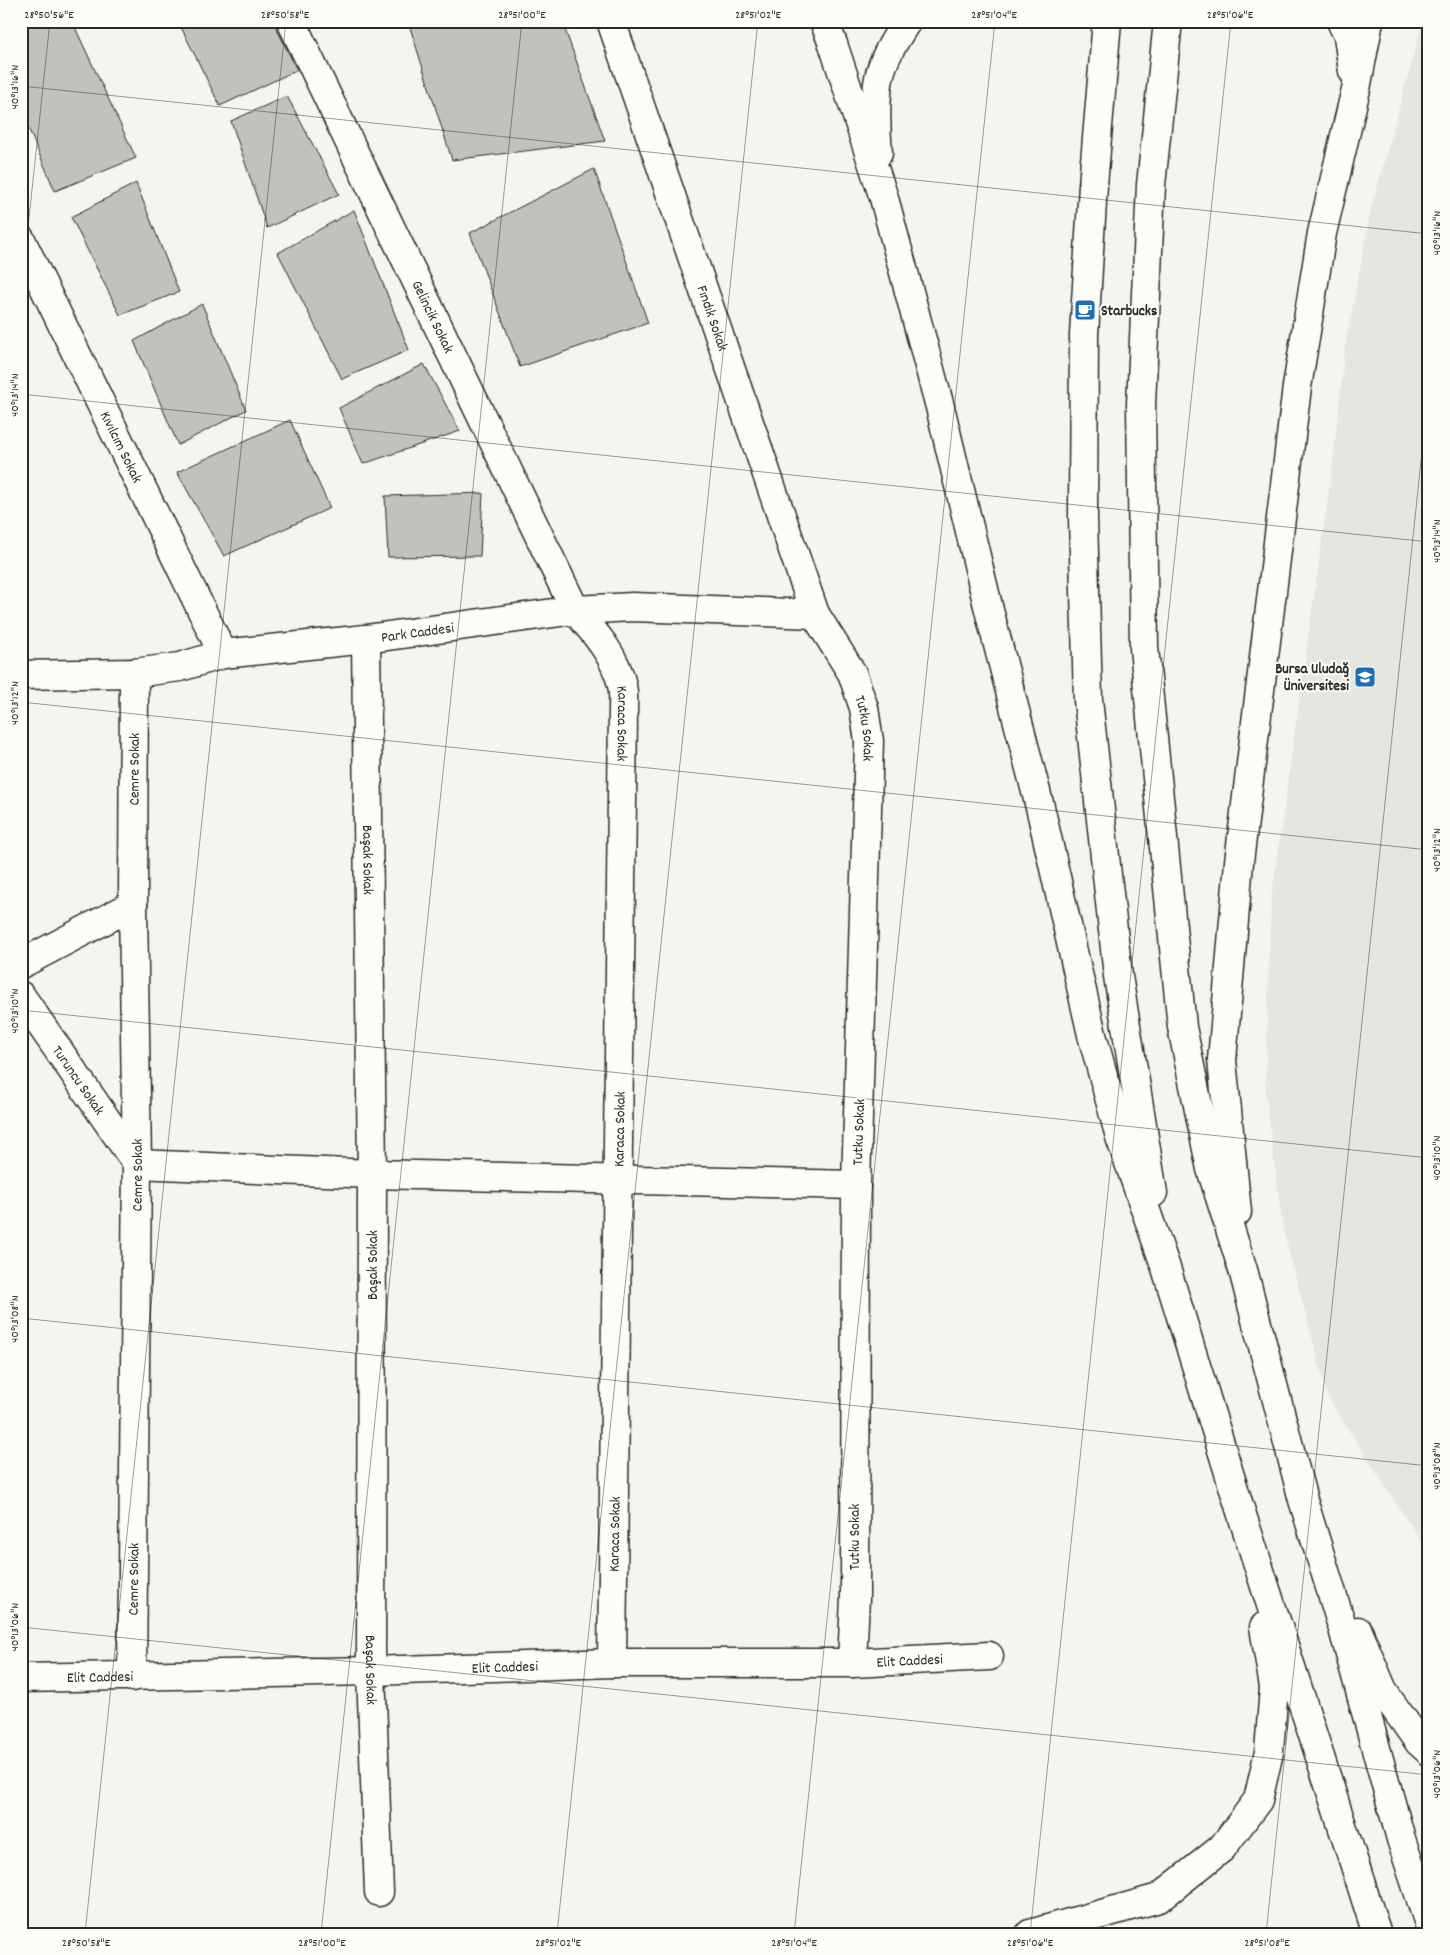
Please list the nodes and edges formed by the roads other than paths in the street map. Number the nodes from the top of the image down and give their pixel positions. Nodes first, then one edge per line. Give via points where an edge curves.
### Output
1 (291, 21) edge
2 (611, 21) edge
3 (824, 21) edge
4 (907, 21) edge
5 (1107, 21) edge
6 (1168, 21) edge
7 (1341, 21) edge
8 (1369, 21) edge
9 (1356, 89) junction
10 (884, 198) junction
11 (21, 240) edge
12 (575, 610) junction
13 (815, 614) junction
14 (366, 639) junction
15 (223, 654) junction
16 (134, 673) junction
17 (21, 675) edge
18 (133, 905) junction
19 (21, 964) edge
20 (21, 996) edge
21 (137, 1164) junction
22 (372, 1174) junction
23 (618, 1179) junction
24 (856, 1185) junction
25 (1166, 1268) junction
26 (1243, 1270) junction
27 (1302, 1500) junction
28 (1242, 1515) junction
29 (989, 1656) dead end
30 (612, 1663) junction
31 (852, 1663) junction
32 (371, 1671) junction
33 (132, 1677) junction
34 (21, 1678) edge
35 (1429, 1751) edge
36 (379, 1892) dead end
37 (1429, 1924) edge
38 (1030, 1934) edge
39 (1377, 1934) edge

1 - 12 main road, Gelincik Sokak
2 - 13 main road, Fındık Sokak
3 - 10 main road
4 - 10 main road via 893,43 879,77 876,136
5 - 25 main road via 1092,185 1084,335 1083,518 1088,700 1118,976
6 - 26 main road via 1151,185 1141,394 1144,648 1182,1027 1211,1169
7 - 9 main road via 1348,36
8 - 9 main road
9 - 26 main road via 1322,233 1297,387 1239,862 1222,1060
10 - 25 main road via 1041,811 1092,1036 1120,1137
11 - 15 main road, Kıvılcım Sokak
12 - 13 main road, Park Caddesi via 633,607
12 - 14 main road, Park Caddesi
12 - 23 main road, Karaca Sokak via 606,647 622,687
13 - 24 main road, Tutku Sokak via 852,673 864,708 869,741
14 - 15 main road, Park Caddesi
14 - 22 main road, Başak Sokak
15 - 16 main road, Park Caddesi via 180,667
16 - 17 main road, Park Caddesi
16 - 18 main road, Cemre Sokak
18 - 19 main road
18 - 21 main road, Cemre Sokak
20 - 21 main road, Turuncu Sokak
21 - 22 main road
21 - 33 main road, Cemre Sokak
22 - 23 main road
22 - 32 main road, Başak Sokak
23 - 24 main road
23 - 30 main road, Karaca Sokak
24 - 31 main road, Tutku Sokak
25 - 28 main road
26 - 27 main road
27 - 35 main road via 1384,1693
27 - 37 main road via 1343,1629 1401,1840
28 - 38 main road via 1274,1687 1269,1752 1258,1800 1222,1848 1159,1898
28 - 39 main road
29 - 31 main road, Elit Caddesi
30 - 31 main road, Elit Caddesi
30 - 32 main road, Elit Caddesi
32 - 33 main road, Elit Caddesi
32 - 36 main road, Başak Sokak
33 - 34 main road, Elit Caddesi

